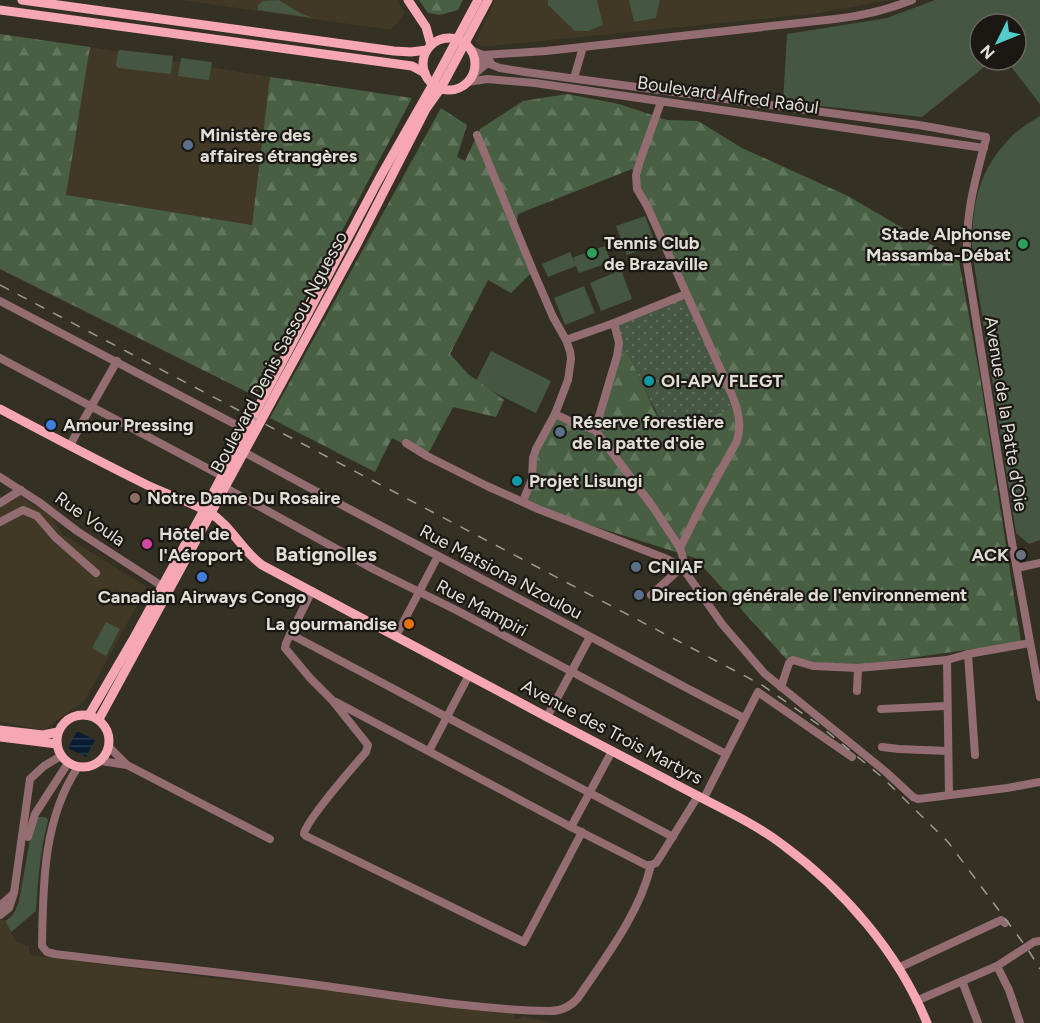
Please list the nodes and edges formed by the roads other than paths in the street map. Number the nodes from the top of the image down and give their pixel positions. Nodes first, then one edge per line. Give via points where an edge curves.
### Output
1 (22, 0) edge
2 (408, 0) edge
3 (478, 0) edge
4 (488, 0) edge
5 (912, 0) edge
6 (0, 10) edge
7 (426, 27) junction
8 (444, 38) junction
9 (429, 47) junction
10 (467, 48) junction
11 (583, 48) junction
12 (501, 54) junction
13 (486, 63) junction
14 (425, 73) junction
15 (574, 78) junction
16 (470, 79) junction
17 (437, 86) junction
18 (661, 102) junction
19 (477, 135) dead end
20 (984, 136) joint
21 (984, 148) junction
22 (686, 294) junction
23 (0, 301) edge
24 (614, 323) junction
25 (566, 340) junction
26 (0, 358) edge
27 (117, 361) junction
28 (91, 406) junction
29 (0, 409) edge
30 (555, 414) junction
31 (246, 430) junction
32 (595, 430) junction
33 (406, 443) dead end
34 (70, 446) junction
35 (244, 452) junction
36 (222, 476) junction
37 (0, 477) edge
38 (224, 487) junction
39 (21, 490) junction
40 (524, 501) junction
41 (216, 502) junction
42 (0, 503) edge
43 (206, 513) junction
44 (0, 522) edge
45 (225, 526) junction
46 (680, 548) junction
47 (438, 556) junction
48 (1040, 563) edge
49 (682, 567) junction
50 (1017, 568) junction
51 (96, 573) dead end
52 (162, 586) junction
53 (312, 591) junction
54 (420, 592) junction
55 (651, 595) dead end
56 (290, 634) junction
57 (396, 636) junction
58 (590, 637) junction
59 (1030, 643) junction
60 (968, 654) junction
61 (947, 660) junction
62 (858, 668) junction
63 (571, 673) junction
64 (469, 675) junction
65 (781, 687) junction
66 (857, 691) dead end
67 (1040, 698) edge
68 (332, 700) junction
69 (947, 706) junction
70 (881, 709) dead end
71 (94, 717) junction
72 (447, 717) junction
73 (547, 717) junction
74 (744, 718) junction
75 (0, 730) edge
76 (58, 732) junction
77 (0, 737) edge
78 (57, 744) junction
79 (109, 747) junction
80 (882, 747) dead end
81 (429, 751) junction
82 (612, 751) junction
83 (948, 751) junction
84 (726, 754) junction
85 (975, 755) dead end
86 (852, 757) dead end
87 (65, 760) junction
88 (101, 761) junction
89 (127, 765) junction
90 (78, 767) junction
91 (1040, 782) edge
92 (590, 793) junction
93 (949, 794) junction
94 (48, 795) junction
95 (701, 797) junction
96 (56, 816) junction
97 (571, 827) junction
98 (582, 832) junction
99 (28, 837) dead end
100 (673, 837) junction
101 (270, 839) dead end
102 (651, 866) junction
103 (14, 893) junction
104 (0, 906) edge
105 (0, 915) edge
106 (1005, 923) dead end
107 (1040, 941) edge
108 (997, 966) junction
109 (898, 968) junction
110 (962, 981) junction
111 (916, 1001) junction
112 (927, 1023) edge
113 (978, 1023) edge
114 (1020, 1023) edge

1 - 9 main road via 394,51
2 - 7 main road
3 - 10 main road, Boulevard Denis Sassou-Nguesso
4 - 10 main road, Boulevard Denis Sassou-Nguesso
5 - 11 street via 859,16
6 - 14 main road via 412,66
7 - 8 main road
7 - 9 main road
8 - 9 main road
8 - 10 main road
9 - 14 main road via 424,57
10 - 12 street via 483,55
10 - 13 street, Boulevard Alfred Raôul
10 - 16 main road via 475,64
10 - 17 main road, Boulevard Denis Sassou-Nguesso
11 - 12 street
11 - 15 street
12 - 13 street
13 - 15 street, Boulevard Alfred Raôul
13 - 16 street
14 - 17 main road
15 - 20 street, Boulevard Alfred Raôul
16 - 17 main road via 455,89
16 - 18 street, Boulevard Alfred Raôul
17 - 31 main road, Boulevard Denis Sassou-Nguesso via 379,179
17 - 35 main road, Boulevard Denis Sassou-Nguesso
18 - 21 street, Boulevard Alfred Raôul
18 - 22 street via 640,162 637,189
19 - 25 street
20 - 21 street, Avenue de la Patte d'Oie
21 - 50 street, Avenue de la Patte d'Oie via 968,215 967,263
22 - 24 street
22 - 46 street via 737,407 740,432
23 - 27 street
24 - 25 street
24 - 32 street via 618,356
25 - 30 street via 570,369
26 - 28 street
27 - 28 street
27 - 31 street
28 - 34 street
28 - 36 street
29 - 34 main road, Avenue des Trois Martyrs
30 - 32 street
30 - 40 street via 536,449
31 - 36 main road, Boulevard Denis Sassou-Nguesso
32 - 46 street
33 - 40 street
34 - 43 main road, Avenue des Trois Martyrs
35 - 38 main road, Boulevard Denis Sassou-Nguesso
35 - 47 street, Rue Matsiona Nzoulou
36 - 43 main road, Boulevard Denis Sassou-Nguesso
37 - 39 street, Rue Voula
38 - 41 main road, Boulevard Denis Sassou-Nguesso
38 - 54 street, Rue Mampiri
39 - 42 street
39 - 52 street, Rue Voula
40 - 49 street
41 - 43 main road, Boulevard Denis Sassou-Nguesso
41 - 45 main road
43 - 45 main road, Avenue des Trois Martyrs
43 - 52 main road, Boulevard Denis Sassou-Nguesso
43 - 71 main road, Boulevard Denis Sassou-Nguesso
44 - 51 street via 24,510 37,516
45 - 53 main road, Avenue des Trois Martyrs via 255,560
46 - 49 street
47 - 54 street
47 - 58 street, Rue Matsiona Nzoulou
48 - 50 street
49 - 55 street
49 - 65 street via 722,624
50 - 59 street, Avenue de la Patte d'Oie
52 - 71 main road, Boulevard Denis Sassou-Nguesso
53 - 56 street
53 - 57 main road, Avenue des Trois Martyrs
54 - 57 street
54 - 63 street, Rue Mampiri
56 - 68 street via 285,648
56 - 72 street
57 - 64 main road, Avenue des Trois Martyrs
58 - 63 street
58 - 74 street, Rue Matsiona Nzoulou
59 - 60 street
59 - 67 street, Avenue de la Patte d'Oie
60 - 61 street
60 - 85 street
61 - 62 street
61 - 69 street
62 - 65 street via 813,666 791,660
62 - 66 street
63 - 73 street
63 - 84 street, Rue Mampiri
64 - 72 street
64 - 73 main road, Avenue des Trois Martyrs
65 - 93 street via 912,797
68 - 81 street
68 - 98 street via 369,745 305,828 304,834 309,838 524,942
69 - 70 street
69 - 83 street
71 - 76 main road via 72,717
71 - 79 main road via 106,727
72 - 81 street
72 - 92 street
73 - 82 main road, Avenue des Trois Martyrs
74 - 84 street
74 - 86 street via 760,692
75 - 76 main road via 43,735
76 - 78 main road
77 - 78 main road
78 - 87 main road
79 - 88 main road
79 - 89 street
80 - 83 street
81 - 97 street
82 - 92 street
82 - 95 main road, Avenue des Trois Martyrs
83 - 93 street
84 - 95 street
87 - 90 main road
87 - 94 street
87 - 103 street via 44,766 30,779
88 - 89 street
88 - 90 main road
89 - 101 street
90 - 96 street
91 - 93 street
92 - 97 street
92 - 100 street
94 - 96 street
94 - 99 street via 35,814
95 - 100 street
95 - 109 main road, Avenue des Trois Martyrs via 781,843 832,885
96 - 102 street via 44,874 42,946 47,952 518,1009 552,1011 573,1004 622,931
97 - 98 street
98 - 102 street
100 - 102 street
103 - 104 street
103 - 105 street via 9,908
106 - 109 street via 1001,920
107 - 108 street
108 - 110 street
108 - 114 street
109 - 111 main road, Avenue des Trois Martyrs
110 - 111 street
110 - 113 street
111 - 112 main road, Avenue des Trois Martyrs

